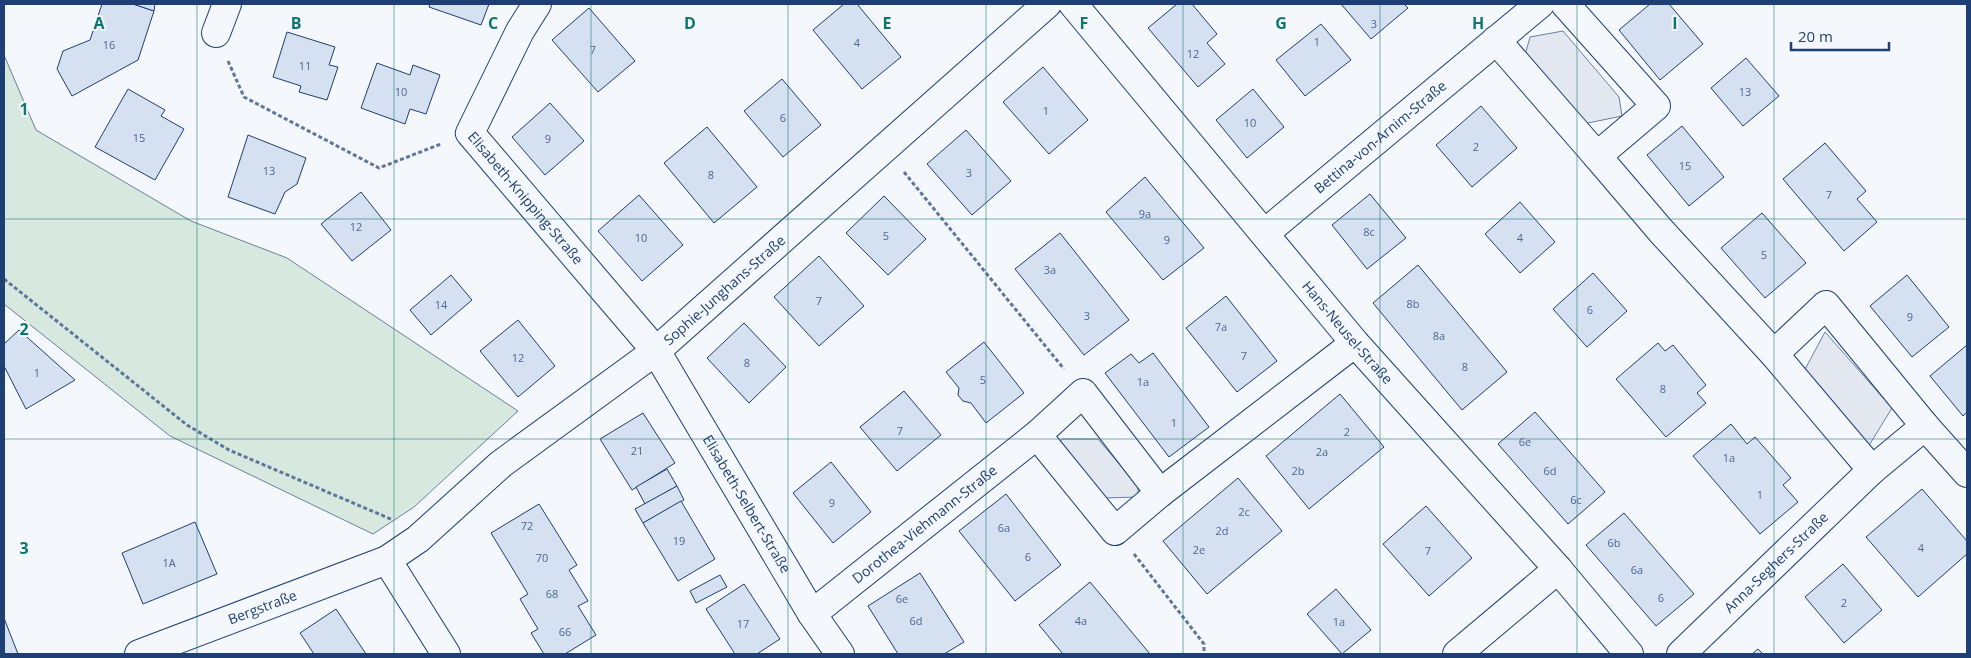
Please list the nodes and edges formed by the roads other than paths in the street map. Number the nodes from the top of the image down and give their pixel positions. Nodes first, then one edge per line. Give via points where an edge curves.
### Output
1 (227, 4) edge
2 (537, 4) edge
3 (1047, 4) edge
4 (1073, 4) edge
5 (1540, 4) edge
6 (1565, 4) edge
7 (216, 32) road end
8 (1496, 40) junction
9 (1597, 156) junction
10 (1265, 233) junction
11 (1356, 343) junction
12 (656, 351) junction
13 (1774, 354) junction
14 (1925, 426) junction
15 (1037, 434) junction
16 (1872, 470) junction
17 (1967, 474) edge
18 (1160, 493) junction
19 (387, 560) junction
20 (1558, 569) junction
21 (812, 614) junction
22 (139, 654) edge
23 (446, 654) edge
24 (840, 654) edge
25 (1457, 654) edge
26 (1629, 654) edge
27 (1681, 654) edge

1 - 7 street
2 - 12 street, Elisabeth-Knipping-Straße via 520,31 470,133
3 - 12 street, Sophie-Junghans-Straße
4 - 10 street, Hans-Neusel-Straße
5 - 8 street, Bettina-von-Arnim-Straße
6 - 9 street via 1656,106
8 - 9 street
8 - 10 street, Bettina-von-Arnim-Straße
9 - 13 street
10 - 11 street, Hans-Neusel-Straße
11 - 18 street
11 - 20 street, Hans-Neusel-Straße
12 - 19 street, Sophie-Junghans-Straße via 501,464 418,539
12 - 21 street, Elisabeth-Selbert-Straße
13 - 14 street via 1826,305
13 - 16 street
14 - 16 street, Anna-Seghers-Straße
14 - 17 street
15 - 18 street via 1115,531
15 - 18 street, Dorothea-Viehmann-Straße via 1083,393
15 - 21 street, Dorothea-Viehmann-Straße
16 - 27 street, Anna-Seghers-Straße
19 - 22 street, Bergstraße
19 - 23 street
20 - 25 street
20 - 26 street, Hans-Neusel-Straße
21 - 24 street, Elisabeth-Selbert-Straße

